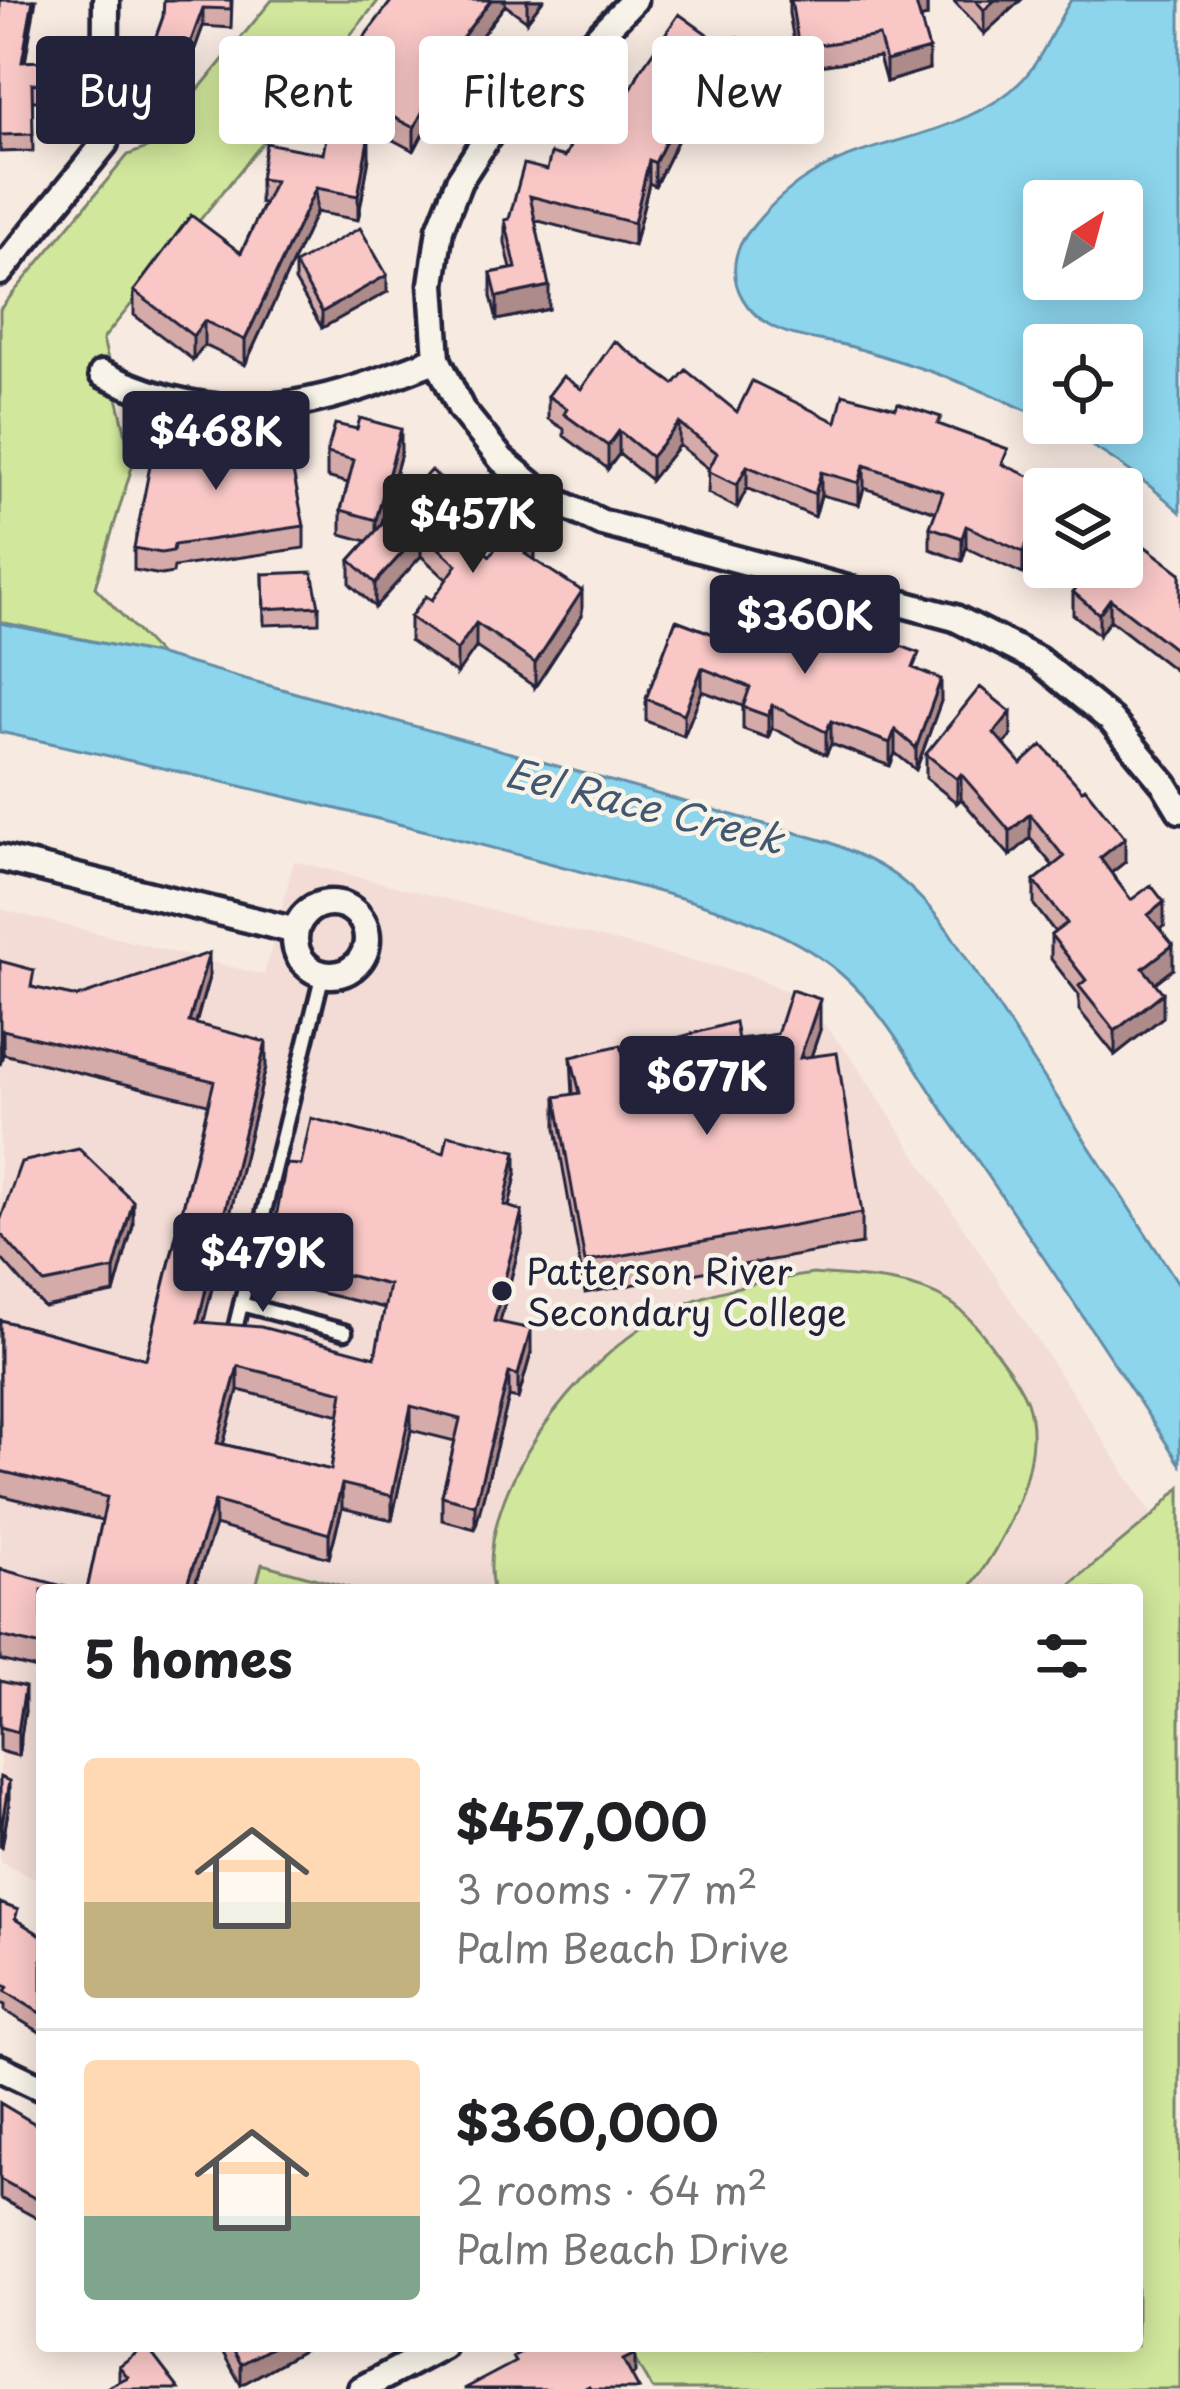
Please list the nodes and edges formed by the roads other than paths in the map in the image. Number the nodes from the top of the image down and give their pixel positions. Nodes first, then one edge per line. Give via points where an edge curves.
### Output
1 (106, 0) edge
2 (634, 0) edge
3 (0, 272) edge
4 (437, 359) junction
5 (102, 374) dead end
6 (1180, 810) edge
7 (0, 858) edge
8 (296, 931) junction
9 (323, 973) junction
10 (241, 1304) junction
11 (345, 1332) dead end
12 (233, 1336) edge
13 (0, 2068) edge
14 (36, 2084) edge
15 (423, 2352) edge
16 (361, 2389) edge

1 - 3 street via 105,143
2 - 4 street via 496,124 459,181 440,229 432,284
4 - 5 street via 336,398 249,409 176,403
4 - 6 street via 461,409 545,496 602,524 955,618 1038,660 1111,720
7 - 8 street
8 - 9 street via 302,958
8 - 9 street via 312,908 330,903 362,922 367,940 357,964
9 - 10 lane
10 - 11 lane
10 - 12 lane
13 - 14 street
15 - 16 street

